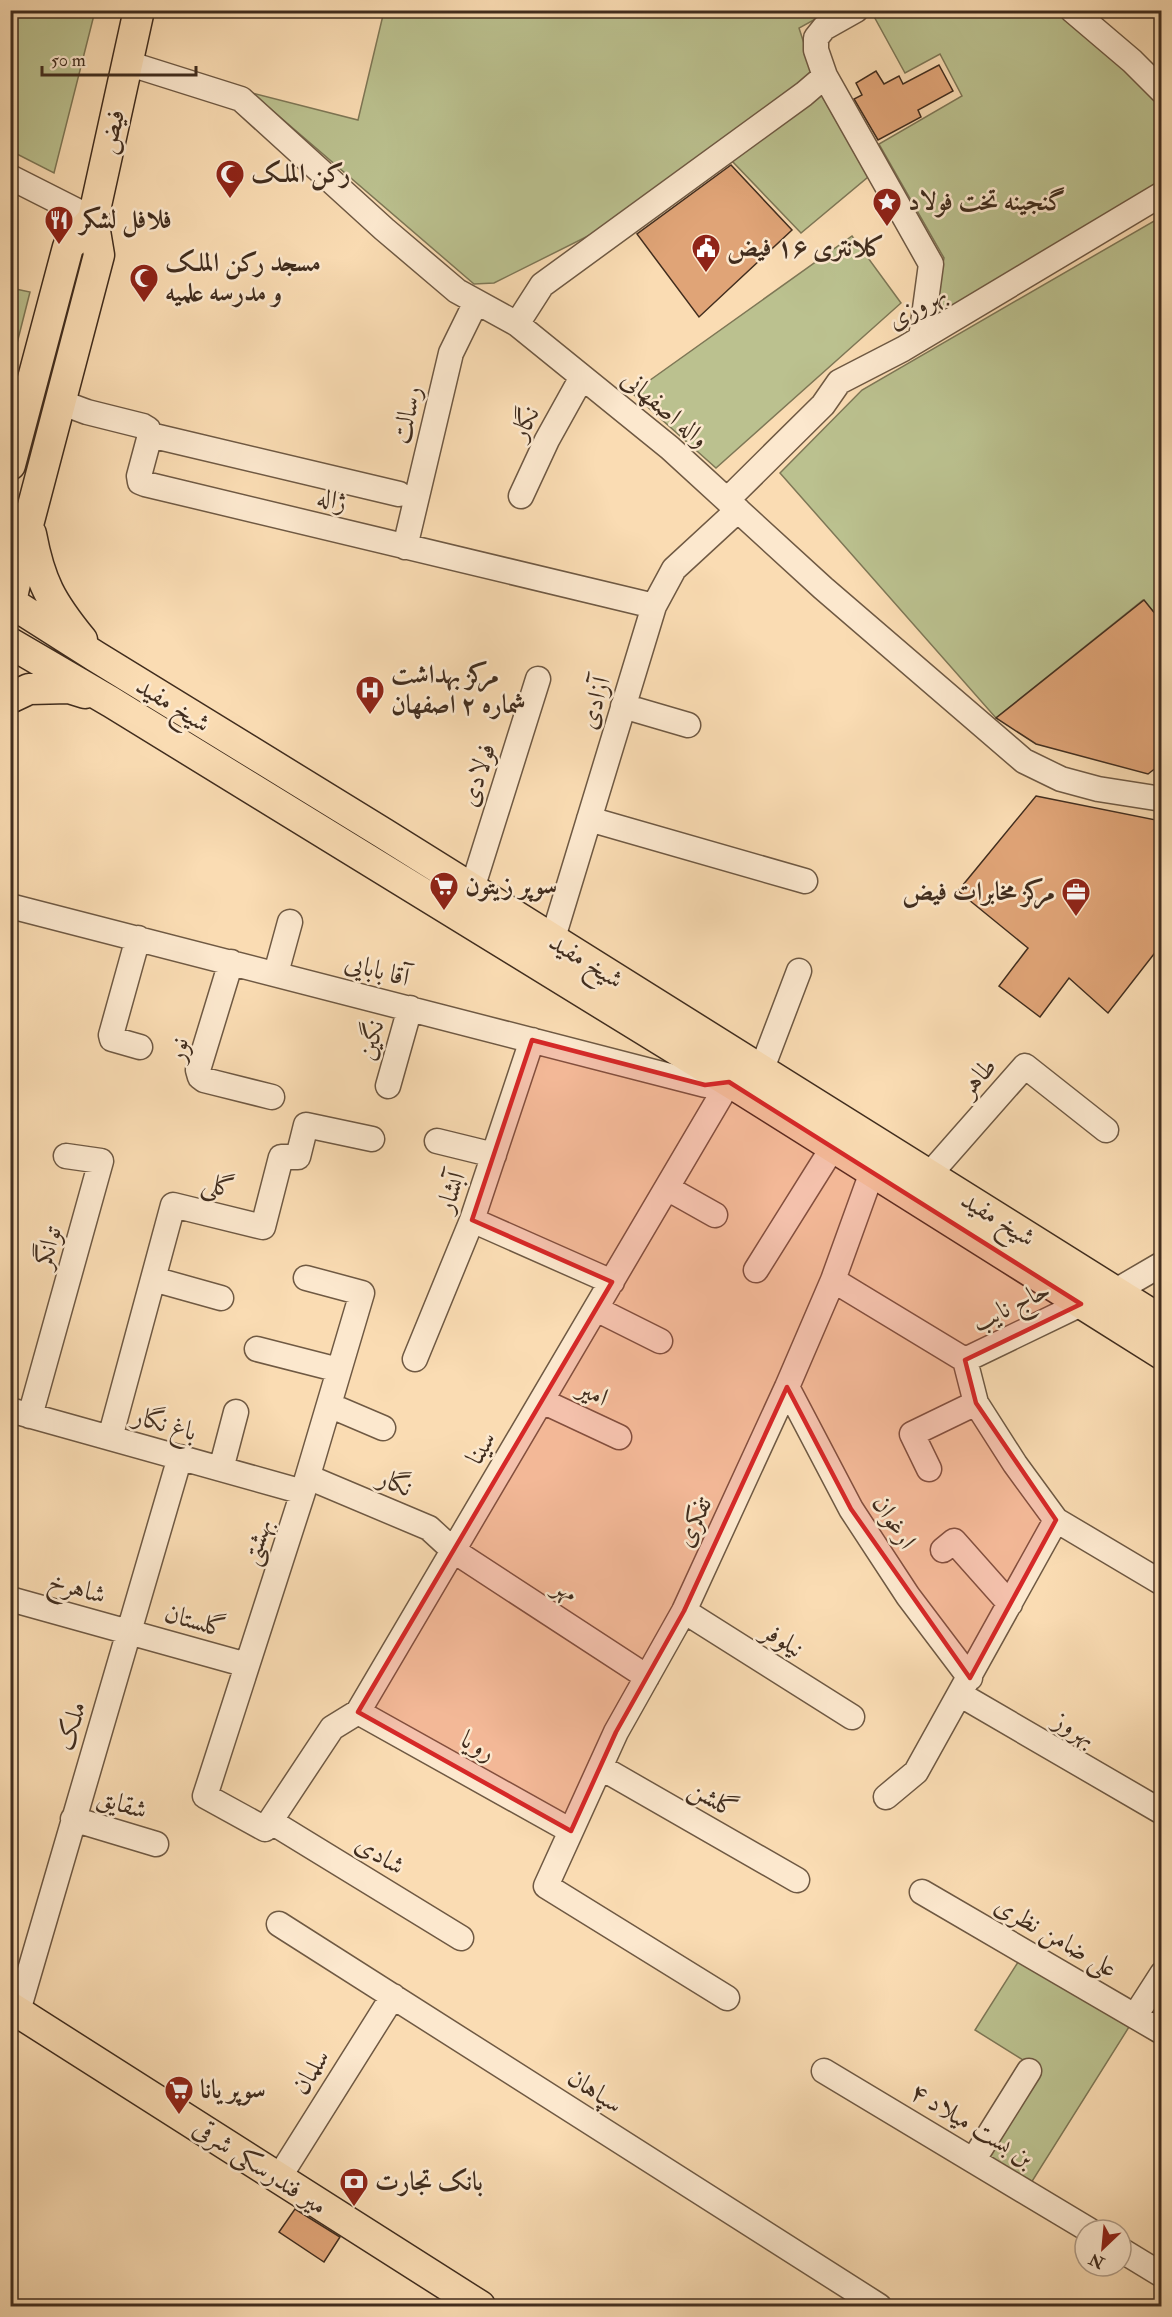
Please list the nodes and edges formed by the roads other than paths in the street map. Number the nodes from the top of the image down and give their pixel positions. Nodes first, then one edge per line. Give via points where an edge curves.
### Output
1 (139, 10) edge
2 (856, 10) edge
3 (1071, 10) edge
4 (127, 63) junction
5 (825, 76) junction
6 (1161, 91) edge
7 (10, 177) edge
8 (1161, 194) edge
9 (93, 219) junction
10 (476, 302) junction
11 (517, 324) junction
12 (921, 338) junction
13 (582, 377) junction
14 (60, 402) junction
15 (150, 435) junction
16 (10, 465) edge
17 (399, 494) dead end
18 (521, 496) dead end
19 (732, 505) junction
20 (29, 521) junction
21 (405, 547) junction
22 (11, 604) edge
23 (654, 606) junction
24 (10, 644) edge
25 (95, 656) junction
26 (538, 679) dead end
27 (10, 698) edge
28 (111, 702) junction
29 (623, 706) junction
30 (688, 724) dead end
31 (1161, 799) edge
32 (344, 810) junction
33 (589, 819) junction
34 (330, 837) junction
35 (392, 839) junction
36 (377, 865) junction
37 (805, 881) dead end
38 (472, 889) junction
39 (10, 906) edge
40 (290, 922) dead end
41 (138, 938) junction
42 (552, 941) junction
43 (231, 962) junction
44 (799, 971) dead end
45 (276, 973) junction
46 (410, 1008) junction
47 (532, 1040) junction
48 (140, 1047) dead end
49 (761, 1071) junction
50 (729, 1082) junction
51 (388, 1086) dead end
52 (272, 1096) dead end
53 (1106, 1130) dead end
54 (372, 1139) dead end
55 (437, 1141) dead end
56 (833, 1147) junction
57 (494, 1155) junction
58 (66, 1156) dead end
59 (872, 1172) junction
60 (929, 1175) junction
61 (667, 1188) junction
62 (715, 1215) dead end
63 (472, 1220) junction
64 (1161, 1264) edge
65 (756, 1270) dead end
66 (306, 1278) dead end
67 (153, 1280) junction
68 (833, 1281) junction
69 (612, 1282) junction
70 (1114, 1292) junction
71 (221, 1298) dead end
72 (1081, 1304) junction
73 (596, 1309) junction
74 (1161, 1321) edge
75 (660, 1341) dead end
76 (257, 1349) dead end
77 (1161, 1354) edge
78 (415, 1359) dead end
79 (965, 1360) junction
80 (339, 1370) junction
81 (787, 1387) junction
82 (542, 1401) junction
83 (976, 1403) junction
84 (329, 1406) junction
85 (236, 1412) dead end
86 (20, 1413) edge
87 (382, 1428) dead end
88 (620, 1437) dead end
89 (110, 1438) junction
90 (180, 1457) junction
91 (221, 1469) junction
92 (929, 1469) dead end
93 (305, 1485) junction
94 (1056, 1520) junction
95 (943, 1550) dead end
96 (454, 1551) junction
97 (1161, 1583) edge
98 (10, 1599) edge
99 (1010, 1604) junction
100 (684, 1611) junction
101 (129, 1632) junction
102 (247, 1665) junction
103 (647, 1677) junction
104 (965, 1686) junction
105 (358, 1712) junction
106 (852, 1717) dead end
107 (600, 1767) junction
108 (886, 1797) dead end
109 (1161, 1812) edge
110 (73, 1819) junction
111 (267, 1825) junction
112 (571, 1831) junction
113 (156, 1844) dead end
114 (797, 1880) dead end
115 (922, 1892) dead end
116 (279, 1924) dead end
117 (461, 1938) dead end
118 (1161, 1974) edge
119 (393, 1996) junction
120 (727, 1998) dead end
121 (14, 2009) edge
122 (1135, 2016) junction
123 (1161, 2032) edge
124 (824, 2071) dead end
125 (1029, 2071) dead end
126 (974, 2159) junction
127 (278, 2179) junction
128 (1073, 2220) edge
129 (1133, 2258) edge
130 (1161, 2275) edge
131 (480, 2307) edge
132 (879, 2307) edge

1 - 4 main road, فیض
2 - 5 street via 825,28 816,38
3 - 6 street
4 - 9 main road, فیض
4 - 10 street, واله اصفهانی via 241,99 384,229 457,291
5 - 11 street via 542,285
5 - 12 street via 931,264
7 - 9 street
8 - 12 street, بهروزی
9 - 14 main road via 99,255
9 - 16 main road via 68,247
10 - 11 street, واله اصفهانی
10 - 21 street, رسالت via 451,353
11 - 13 street, واله اصفهانی
12 - 19 street, بهروزی via 839,382 823,405
13 - 18 street, نگار
13 - 19 street, واله اصفهانی via 670,448
14 - 15 street via 143,426
14 - 20 main road
15 - 17 street
15 - 21 street, ژاله via 140,482
19 - 23 street, آزادی via 674,568
19 - 31 street, واله اصفهانی via 1024,761 1061,779
20 - 22 main road
20 - 25 main road via 47,591
21 - 23 street, ژاله
22 - 25 main road, شیخ مفید
23 - 29 street, آزادی
24 - 28 main road, شیخ مفید
25 - 32 main road, شیخ مفید
26 - 38 street, فولادی
27 - 28 main road via 28,689 69,688
28 - 34 main road, شیخ مفید
29 - 30 street
29 - 33 street, آزادی
32 - 34 main road via 345,828
32 - 35 main road, شیخ مفید
33 - 37 street
33 - 42 street, آزادی
34 - 36 main road, شیخ مفید
35 - 36 main road via 382,839 374,845 372,856
35 - 38 main road, شیخ مفید
36 - 50 main road, شیخ مفید
38 - 42 main road, شیخ مفید
39 - 41 street, آقا بابایی
40 - 45 street
41 - 43 street, آقا بابایی
41 - 48 street via 111,1035 117,1042
42 - 49 main road, شیخ مفید
43 - 45 street, آقا بابایی
43 - 52 street, نور via 198,1070 200,1077
44 - 49 street
45 - 46 street, آقا بابایی
46 - 47 street, آقا بابایی
46 - 51 street, نگین
47 - 50 street, آقا بابایی via 705,1085
47 - 57 street, آبشار
49 - 60 main road, شیخ مفید
50 - 56 main road, شیخ مفید
50 - 61 street, سینا
53 - 60 street, طاهر via 1025,1066
54 - 67 street, گلی via 306,1125 298,1157 281,1157 263,1227 173,1205
55 - 57 street
56 - 59 main road, شیخ مفید
56 - 65 street
57 - 63 street, آبشار
58 - 86 street, توانگر via 101,1161
59 - 68 street, تفکری
59 - 72 main road, شیخ مفید
60 - 70 main road, شیخ مفید
61 - 62 street
61 - 69 street, سینا
63 - 69 street
63 - 78 street, آبشار
64 - 70 street
66 - 80 street, بهشتی via 362,1293
67 - 71 street
67 - 89 street, گلی
68 - 79 street
68 - 81 street, تفکری
69 - 73 street, سینا
70 - 74 main road, شیخ مفید
72 - 77 main road, شیخ مفید
72 - 79 street, حاج نایب
73 - 75 street
73 - 82 street, سینا
76 - 80 street
79 - 83 street
80 - 84 street, بهشتی
81 - 100 street, تفکری
81 - 104 street, ارغوان via 851,1509
82 - 88 street, امیر
82 - 96 street, سینا
83 - 92 street via 912,1434
83 - 94 street
84 - 87 street
84 - 93 street, بهشتی
85 - 91 street
86 - 89 street, باغ نگار
89 - 90 street, باغ نگار
90 - 91 street, باغ نگار
90 - 101 street, ملک
91 - 93 street, باغ نگار
93 - 96 street, نگار via 429,1528
93 - 102 street, بهشتی
94 - 97 street
94 - 99 street
95 - 99 street via 954,1541
96 - 103 street, مهر
96 - 105 street, سینا
98 - 101 street, شاهرخ
99 - 104 street
100 - 103 street, تفکری
100 - 106 street, نیلوفر
101 - 102 street, گلستان
101 - 110 street, ملک
102 - 111 street, بهشتی via 205,1796
103 - 107 street, تفکری
104 - 108 street via 916,1772
104 - 109 street, بهروز
105 - 111 street, سینا via 332,1728
105 - 112 street, رویا
107 - 112 street, تفکری
107 - 114 street, گلشن
110 - 113 street, شقایق
110 - 121 street, ملک
111 - 117 street, شادی
112 - 120 street, تفکری via 546,1886
115 - 122 street, علی ضامن نظری
116 - 119 street, سپاهان
118 - 122 street
119 - 127 street, سلمان
119 - 132 street, سپاهان
121 - 127 main road, میر فندرسکی شرقی
122 - 123 street, علی ضامن نظری
124 - 126 street, بن بست میلاد ۴
125 - 126 street
126 - 128 street, بن بست میلاد ۴
127 - 131 main road, میر فندرسکی شرقی
129 - 130 street

